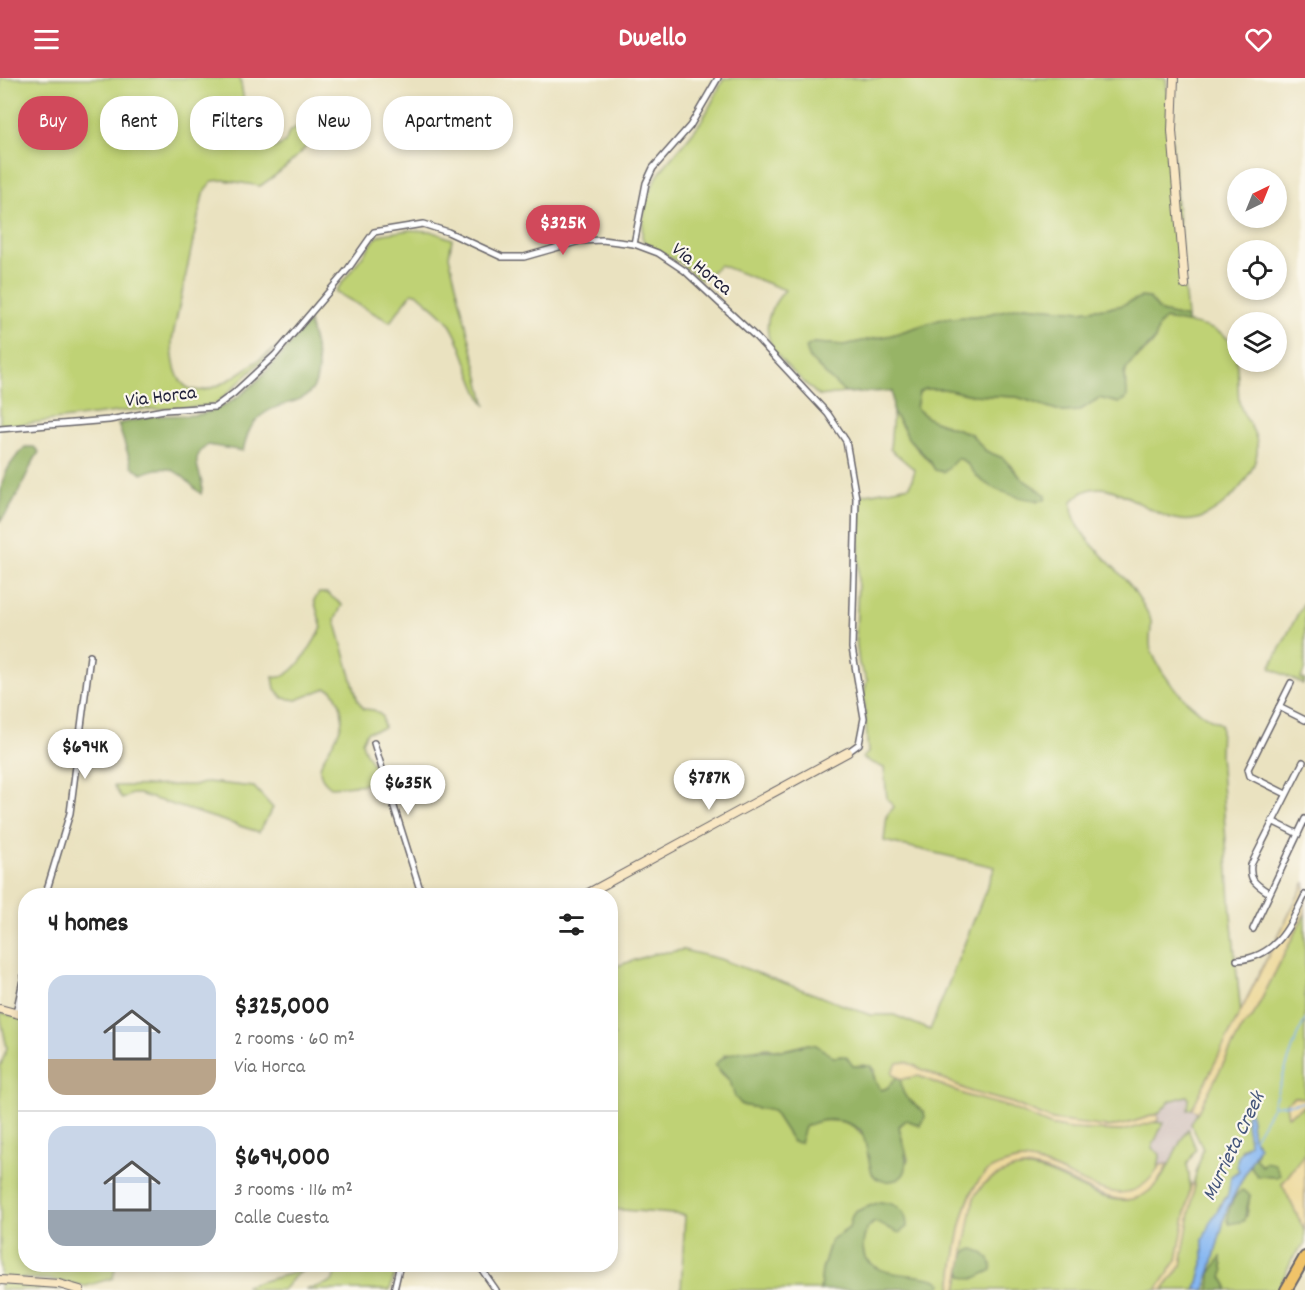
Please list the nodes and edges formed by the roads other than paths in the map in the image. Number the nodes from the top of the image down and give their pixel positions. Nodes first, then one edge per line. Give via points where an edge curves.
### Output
1 (718, 78) edge
2 (1174, 78) edge
3 (634, 244) junction
4 (1185, 285) dead end
5 (0, 429) edge
6 (90, 656) dead end
7 (1291, 683) dead end
8 (1279, 707) junction
9 (1305, 720) edge
10 (374, 743) dead end
11 (848, 752) joint
12 (1304, 760) edge
13 (1286, 794) junction
14 (1305, 819) edge
15 (1272, 821) junction
16 (1298, 834) junction
17 (47, 888) edge
18 (419, 888) edge
19 (598, 888) edge
20 (1269, 892) junction
21 (1305, 895) edge
22 (1253, 929) dead end
23 (1237, 960) dead end
24 (18, 1004) edge
25 (0, 1009) edge
26 (16, 1013) joint
27 (1305, 1257) edge
28 (398, 1272) edge
29 (484, 1272) edge
30 (0, 1280) edge
31 (80, 1290) edge
32 (394, 1290) edge
33 (496, 1290) edge
34 (1286, 1290) edge

1 - 3 street via 690,126 653,168 646,183
2 - 4 street via 1172,131
3 - 5 street, Via Horca via 580,241 524,257 502,257 423,224 374,232 348,270 275,355 214,407
3 - 11 street, Via Horca via 658,253 718,300 828,414 846,441 856,498 852,648 864,718 859,744
6 - 17 street via 70,813
7 - 8 street
8 - 9 street
8 - 13 street via 1248,772
10 - 18 street
11 - 19 street
12 - 13 street
13 - 15 street
14 - 16 street
15 - 16 street
15 - 20 street via 1250,874 1253,882
16 - 20 street
20 - 22 street
21 - 23 street via 1283,939 1258,956
24 - 26 street
25 - 26 street
27 - 34 highway
28 - 32 street
29 - 33 street
30 - 31 street via 58,1284

